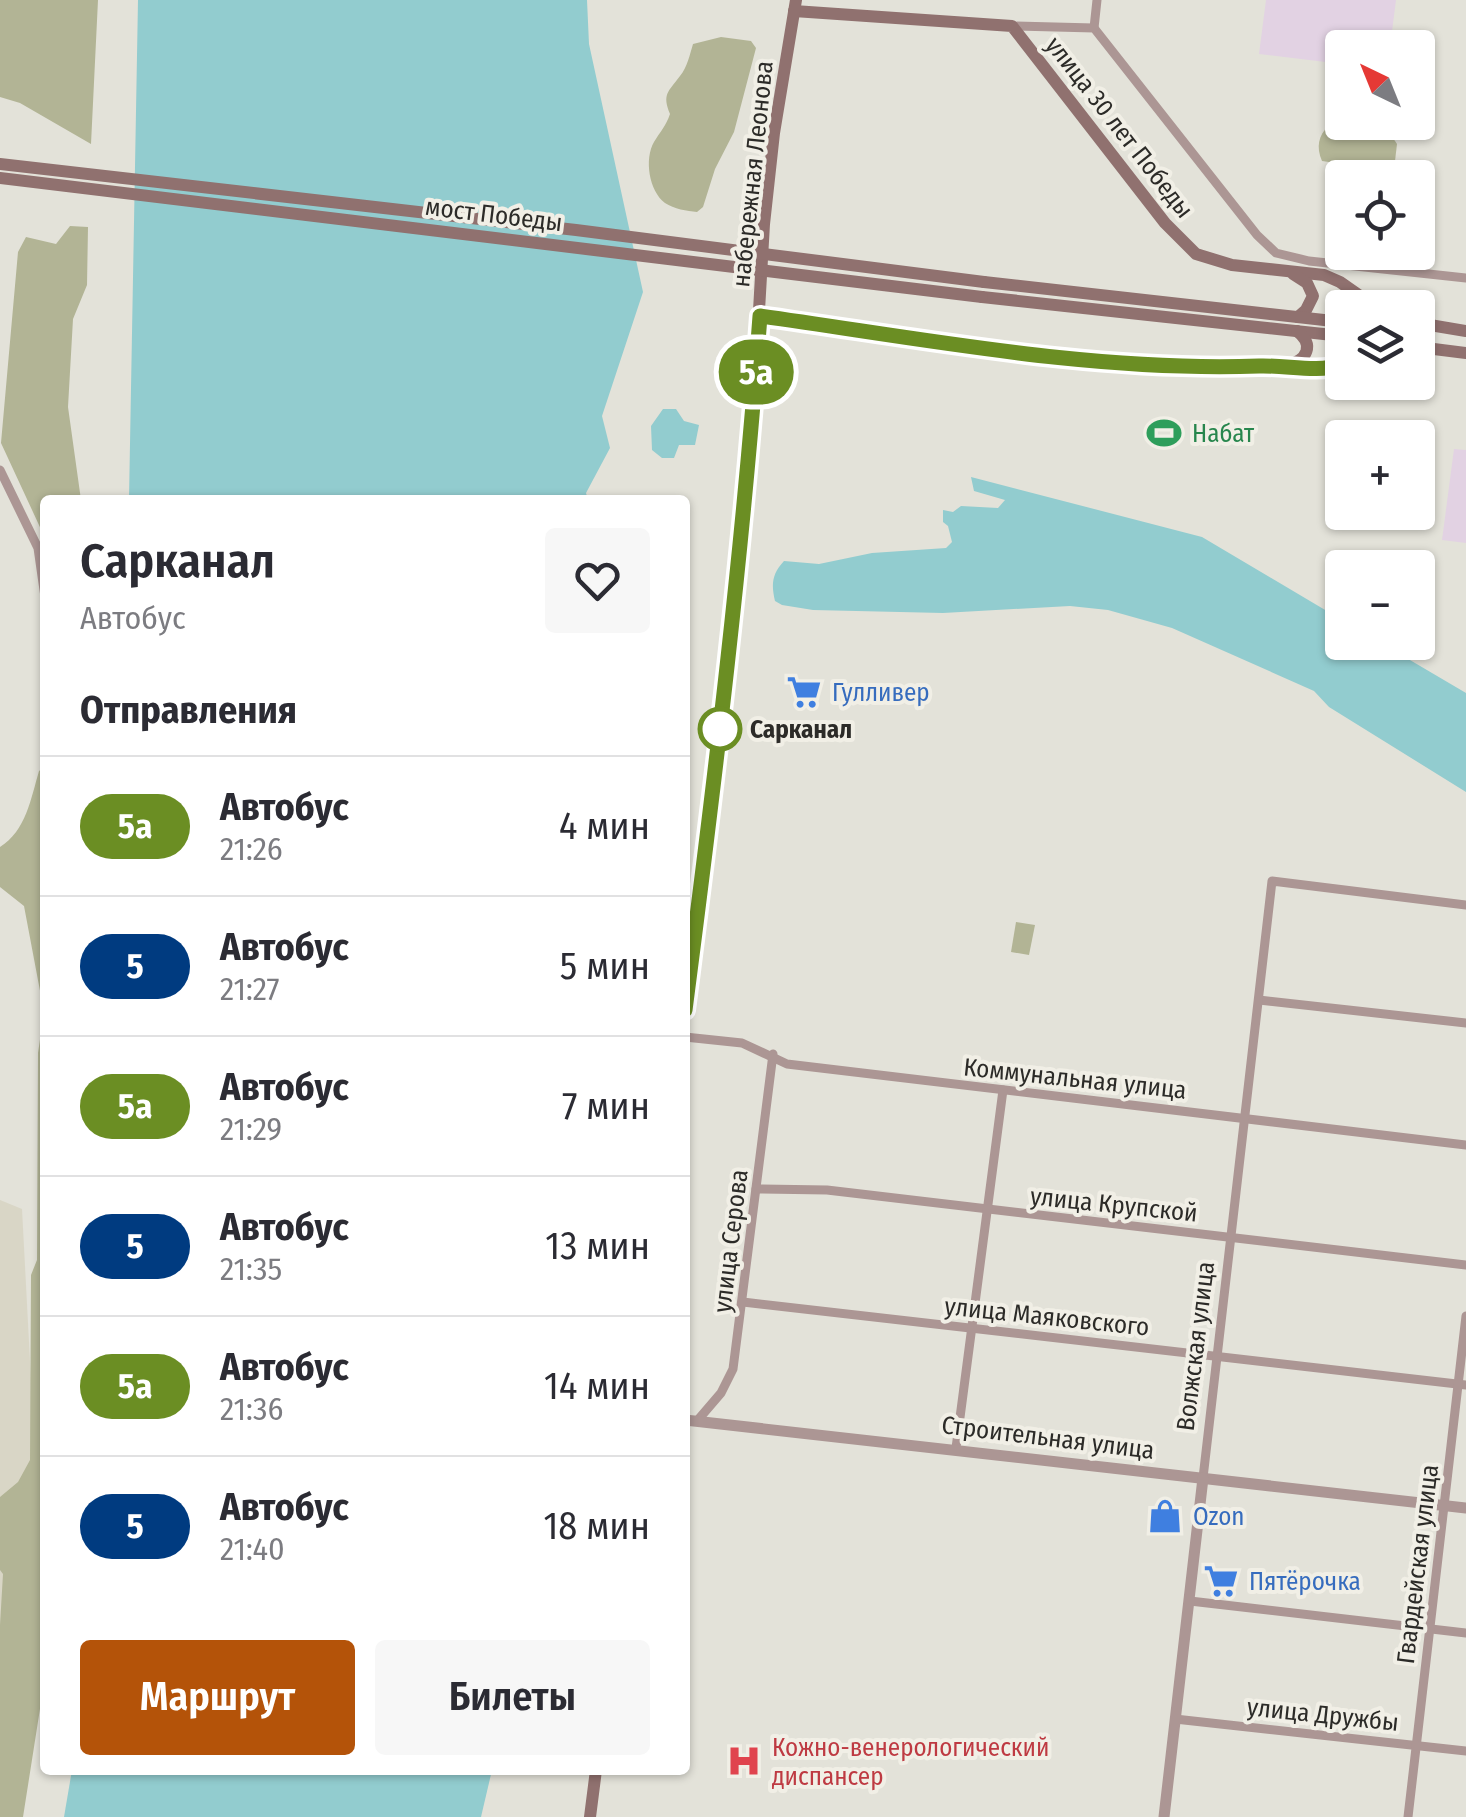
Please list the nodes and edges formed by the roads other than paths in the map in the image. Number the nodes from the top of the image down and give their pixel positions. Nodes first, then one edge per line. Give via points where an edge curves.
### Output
1 (1097, 0) edge
2 (795, 6) edge
3 (1012, 26) junction
4 (1094, 28) junction
5 (0, 164) edge
6 (0, 178) edge
7 (1291, 272) junction
8 (1466, 278) edge
9 (983, 290) junction
10 (1351, 290) edge
11 (760, 316) junction
12 (1325, 322) edge
13 (1296, 323) junction
14 (1435, 327) edge
15 (1325, 331) edge
16 (1435, 332) edge
17 (1466, 334) edge
18 (1435, 349) edge
19 (1466, 353) edge
20 (1280, 367) junction
21 (1325, 367) edge
22 (0, 470) edge
23 (40, 562) edge
24 (1466, 904) edge
25 (690, 970) edge
26 (1259, 1000) junction
27 (1466, 1023) edge
28 (690, 1037) edge
29 (773, 1054) junction
30 (1003, 1090) junction
31 (1245, 1116) junction
32 (1466, 1144) edge
33 (756, 1189) junction
34 (988, 1210) junction
35 (1231, 1237) junction
36 (1466, 1265) edge
37 (743, 1302) junction
38 (1466, 1316) edge
39 (973, 1328) junction
40 (1217, 1354) junction
41 (1462, 1385) edge
42 (691, 1420) edge
43 (956, 1448) junction
44 (1202, 1478) junction
45 (1444, 1505) junction
46 (1466, 1508) edge
47 (1190, 1600) junction
48 (1431, 1629) junction
49 (1466, 1633) edge
50 (1176, 1719) junction
51 (1416, 1744) junction
52 (1466, 1750) edge
53 (595, 1775) edge
54 (590, 1817) edge
55 (1164, 1817) edge
56 (1408, 1817) edge

1 - 4 street
2 - 3 main road, улица 30 лет Победы
2 - 11 main road, набережная Леонова via 774,133
3 - 4 street
3 - 7 main road, улица 30 лет Победы via 1184,245 1211,260
4 - 8 street via 1276,252 1309,262
5 - 9 main road, bridge via 576,230
6 - 9 main road, мост Победы, bridge
7 - 10 main road, улица 30 лет Победы via 1324,276
7 - 13 main road via 1312,296
9 - 13 main road
11 - 20 main road via 1099,362
11 - 25 main road, набережная Леонова via 750,466
12 - 13 main road
13 - 15 main road
13 - 20 main road via 1306,354
14 - 17 main road
16 - 17 main road
18 - 19 main road
20 - 21 main road
22 - 23 street
24 - 26 street, Волжская улица via 1272,881
26 - 27 street
26 - 31 street, Волжская улица
28 - 29 street, Коммунальная улица via 742,1042
29 - 30 street, Коммунальная улица via 788,1064
29 - 33 street, улица Серова
30 - 31 street, Коммунальная улица
30 - 34 street
31 - 32 street, Коммунальная улица
31 - 35 street, Волжская улица
33 - 34 street, улица Крупской via 826,1190
33 - 37 street, улица Серова
34 - 35 street, улица Крупской
34 - 39 street
35 - 36 street, улица Крупской
35 - 40 street, Волжская улица
37 - 39 street, улица Маяковского
37 - 42 street, улица Серова via 733,1369 721,1393
38 - 41 street, Гвардейская улица
39 - 40 street, улица Маяковского
39 - 43 street
40 - 41 street, улица Маяковского
40 - 44 street, Волжская улица
41 - 45 street, Гвардейская улица
42 - 43 street, Строительная улица
43 - 44 street, Строительная улица
44 - 45 street, Строительная улица
44 - 47 street, Волжская улица
45 - 46 street, Строительная улица
45 - 48 street, Гвардейская улица
47 - 48 street
47 - 50 street, Волжская улица
48 - 49 street
48 - 51 street, Гвардейская улица
50 - 51 street, улица Дружбы
50 - 55 street, Волжская улица
51 - 52 street, улица Дружбы
51 - 56 street, Гвардейская улица
53 - 54 main road

